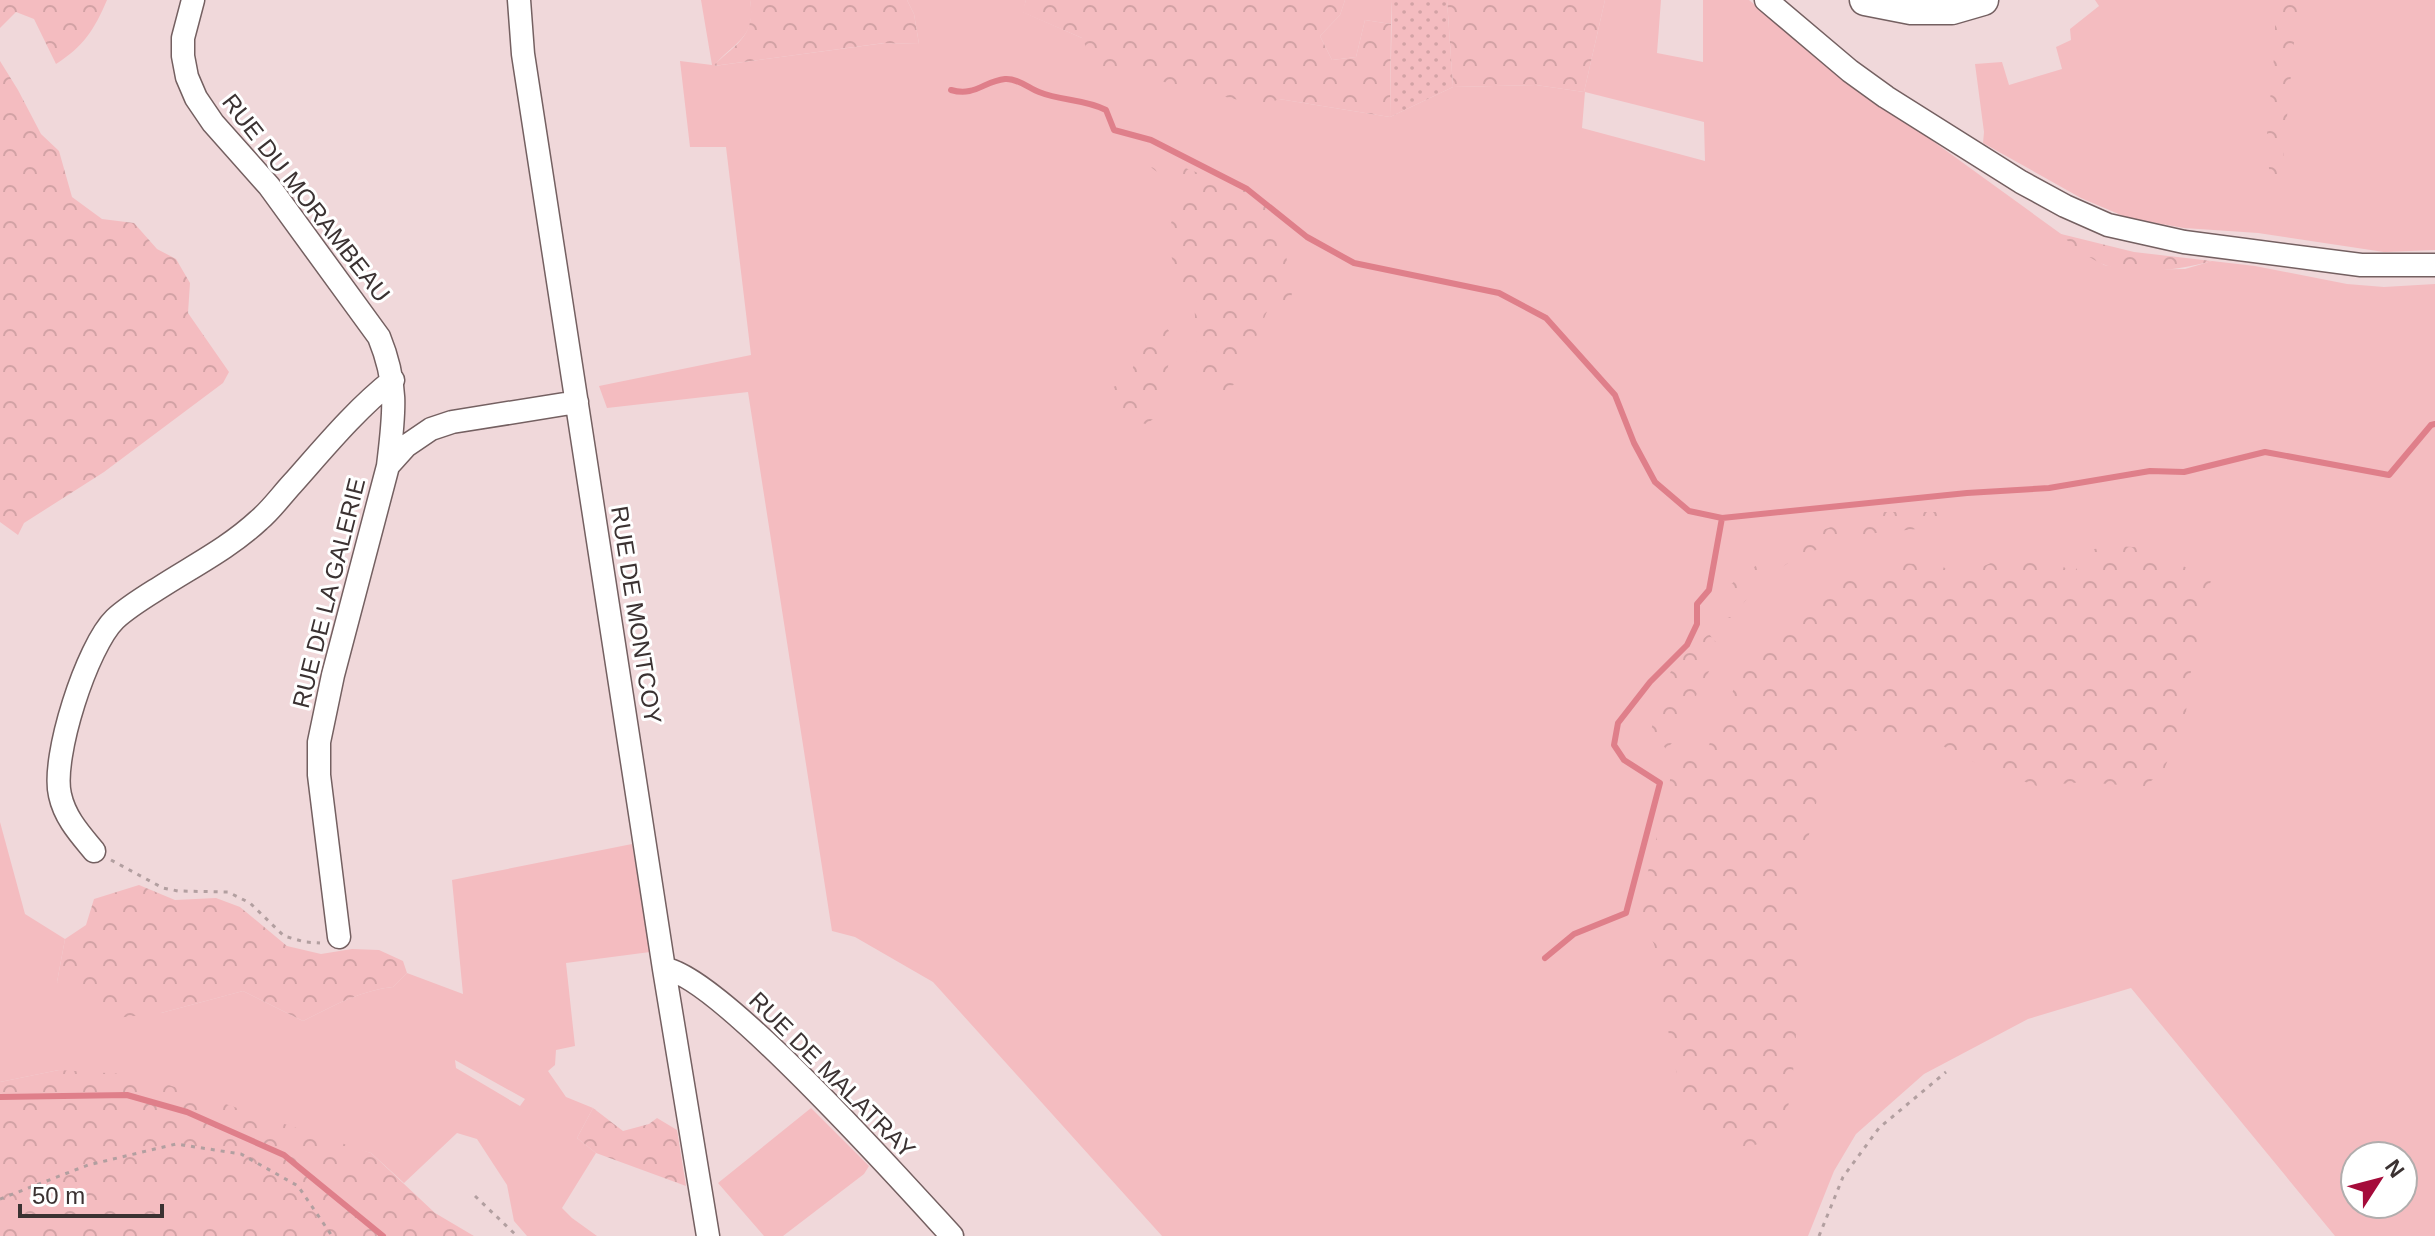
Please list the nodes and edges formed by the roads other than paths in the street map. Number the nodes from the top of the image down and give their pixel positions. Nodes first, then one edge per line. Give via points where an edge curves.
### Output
1 (193, 0) edge
2 (519, 0) edge
3 (1766, 0) edge
4 (1865, 0) edge
5 (1983, 0) edge
6 (2435, 265) edge
7 (393, 380) junction
8 (577, 402) junction
9 (388, 466) junction
10 (94, 851) road end
11 (339, 937) road end
12 (664, 969) junction
13 (708, 1236) edge
14 (952, 1236) edge

1 - 7 street, RUE DU MORAMBEAU via 183,56 196,98 367,317
2 - 8 street, RUE DE MONTCOY
3 - 6 street via 1886,97 2021,182 2108,225 2184,242 2361,265
4 - 5 main road via 1911,9 1952,9
7 - 9 street, RUE DU MORAMBEAU
7 - 10 street via 346,423 252,527 130,606 100,638 59,763 63,808
8 - 9 street, RUE DE LA GALERIE via 431,429
8 - 12 street, RUE DE MONTCOY
9 - 11 street, RUE DE LA GALERIE via 319,742
12 - 13 street, RUE DE MONTCOY
12 - 14 street, RUE DE MALATRAY via 673,969 712,994 765,1043

